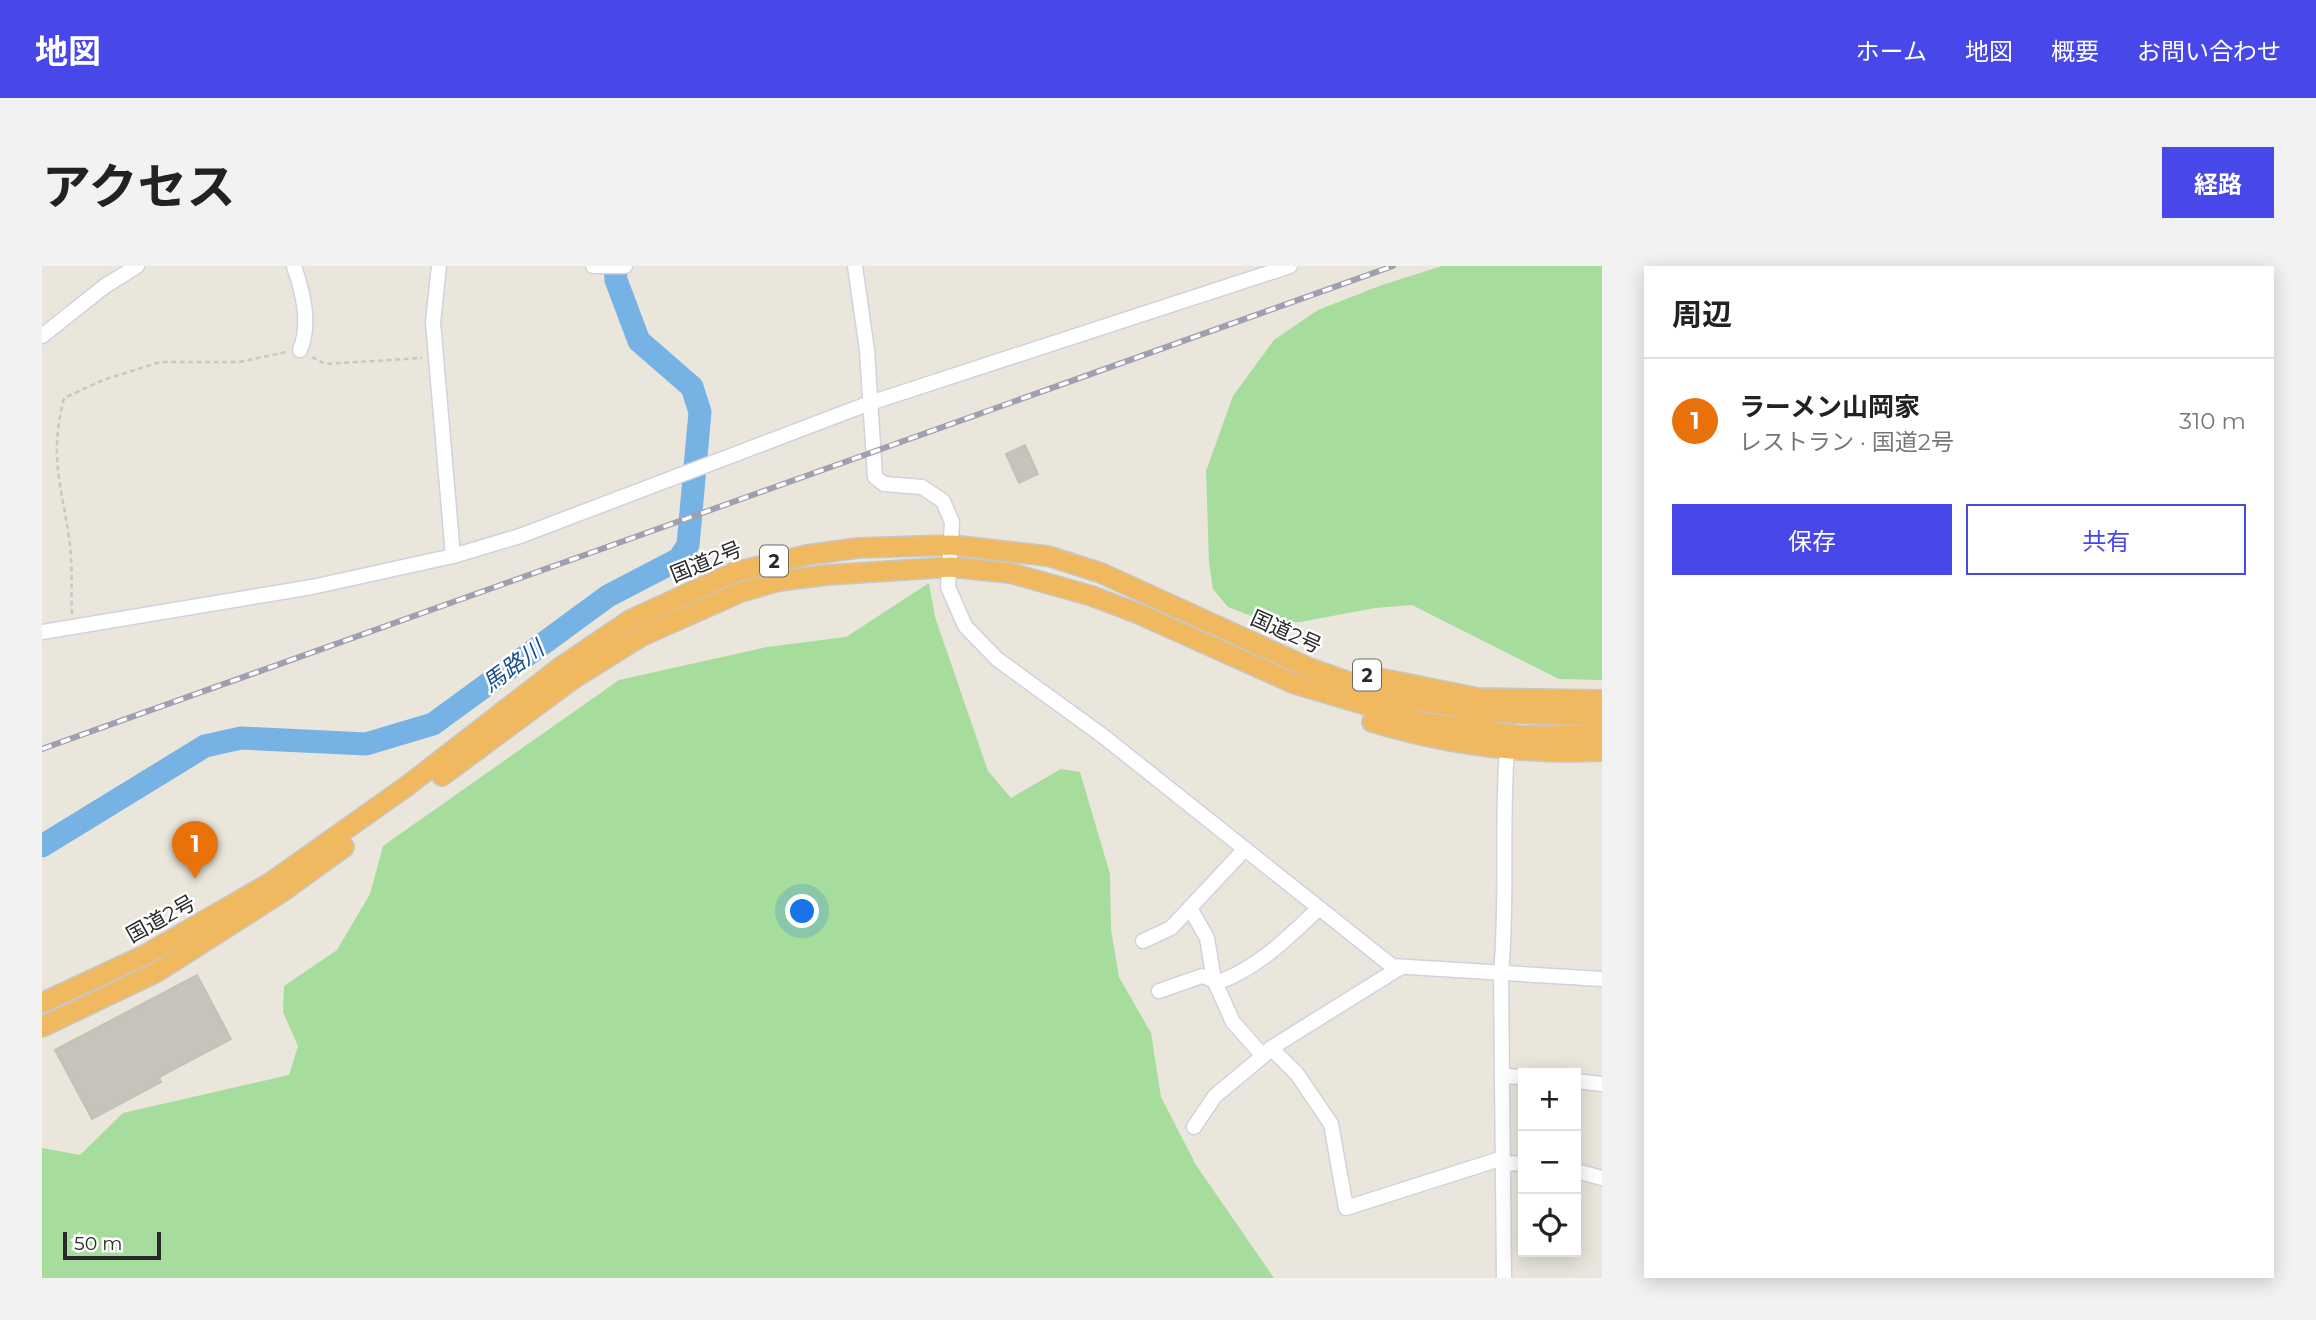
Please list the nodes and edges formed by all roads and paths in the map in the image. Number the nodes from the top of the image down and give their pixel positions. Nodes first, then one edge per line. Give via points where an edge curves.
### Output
1 (137, 266) edge
2 (293, 266) edge
3 (439, 266) edge
4 (625, 266) edge
5 (855, 266) edge
6 (1290, 266) edge
7 (598, 267) edge
8 (619, 267) edge
9 (42, 336) edge
10 (300, 350) junction
11 (436, 358) junction
12 (870, 403) junction
13 (951, 545) junction
14 (453, 556) junction
15 (951, 567) junction
16 (1145, 593) junction
17 (1139, 614) junction
18 (73, 627) junction
19 (42, 632) edge
20 (1602, 700) edge
21 (1602, 716) edge
22 (1602, 735) edge
23 (1507, 750) junction
24 (1602, 751) edge
25 (1245, 849) junction
26 (1190, 908) junction
27 (1319, 908) junction
28 (1143, 941) dead end
29 (1401, 967) junction
30 (1501, 973) junction
31 (1602, 979) edge
32 (1214, 980) junction
33 (1159, 991) dead end
34 (42, 1003) edge
35 (42, 1027) edge
36 (1267, 1052) junction
37 (1502, 1076) junction
38 (1518, 1077) edge
39 (1581, 1082) edge
40 (1602, 1084) edge
41 (1194, 1127) dead end
42 (1503, 1161) junction
43 (1518, 1162) edge
44 (1581, 1172) edge
45 (1602, 1178) edge
46 (1504, 1278) edge

1 - 9 street via 105,285
2 - 10 street via 301,286 307,333
3 - 11 street via 433,306
4 - 8 street
5 - 12 street
6 - 12 street
7 - 8 street
10 - 11 path via 325,364
10 - 18 path via 239,362 160,362 64,398 55,459 70,540
11 - 14 street
12 - 13 street via 875,477 884,484 933,492 948,509
12 - 14 street via 520,536
13 - 15 street
13 - 16 highway, 国道2号 / 2 via 1048,556
13 - 34 highway, 国道2号 / 2 via 858,548 772,561 735,572 630,620 270,883 145,955
14 - 18 street via 312,587
15 - 17 highway, 国道2号 / 2 via 1047,582
15 - 25 street via 948,587 965,626 997,659
15 - 35 highway, 国道2号 / 2 via 779,581 741,592 642,636 573,679 282,892 157,972
16 - 20 highway, 2 via 1171,598 1348,669 1403,684 1478,698
16 - 21 highway, 国道2号 / 2 via 1307,667 1401,697 1482,712
17 - 22 highway, 国道2号 / 2 via 1295,684 1427,723 1521,736
17 - 23 highway via 1178,641 1245,674 1341,713 1424,737
18 - 19 street
23 - 24 highway
23 - 30 street
25 - 26 street
25 - 27 street
26 - 28 street via 1171,928
26 - 32 street via 1207,938
27 - 29 street via 1391,966
27 - 32 street via 1273,952 1236,976
29 - 30 street
29 - 36 street
30 - 31 street
30 - 37 street
32 - 33 street via 1202,976
32 - 36 street via 1233,1021
36 - 41 street via 1215,1096
36 - 42 street via 1297,1074 1331,1124 1346,1208
37 - 38 street
37 - 42 street
39 - 40 street
42 - 43 street
42 - 46 street
44 - 45 street

